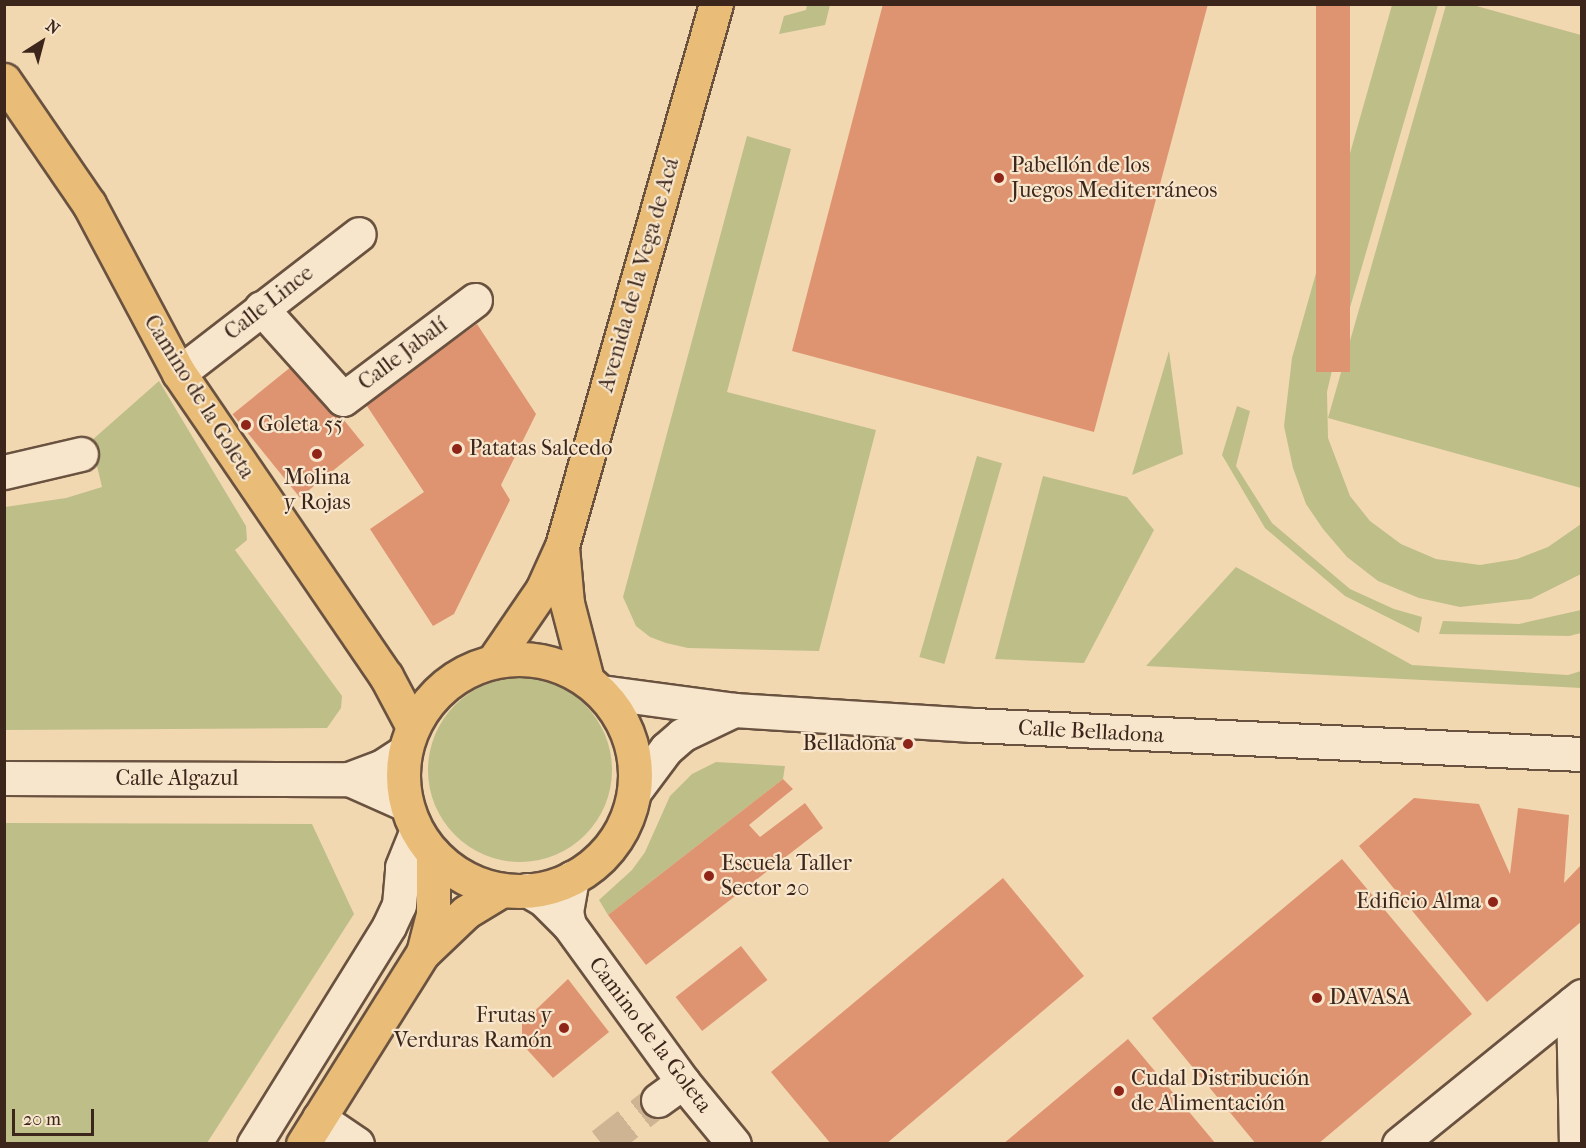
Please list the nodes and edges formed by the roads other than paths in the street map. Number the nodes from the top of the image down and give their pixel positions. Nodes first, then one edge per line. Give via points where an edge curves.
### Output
1 (716, 4) edge
2 (4, 80) edge
3 (359, 234) dead end
4 (475, 300) dead end
5 (261, 308) junction
6 (179, 373) junction
7 (81, 454) dead end
8 (4, 472) edge
9 (562, 546) junction
10 (494, 660) junction
11 (594, 686) junction
12 (734, 710) junction
13 (414, 727) junction
14 (1581, 754) edge
15 (4, 778) edge
16 (349, 779) junction
17 (634, 792) junction
18 (403, 803) junction
19 (425, 843) junction
20 (572, 878) junction
21 (514, 890) junction
22 (569, 925) junction
23 (423, 952) junction
24 (1577, 1000) edge
25 (311, 1131) edge
26 (254, 1143) edge
27 (357, 1143) edge
28 (734, 1143) edge
29 (1399, 1143) edge
30 (1576, 1143) edge

1 - 9 main road, Avenida de la Vega de Acá
2 - 6 main road, Camino de la Goleta via 89,204
3 - 5 street, Calle Lince
4 - 5 street, Calle Jabalí via 343,399
5 - 6 street, Calle Lince
6 - 13 main road, Camino de la Goleta via 387,676
7 - 8 street
9 - 10 main road, Avenida de la Vega de Acá via 542,590
9 - 11 main road, Avenida de la Vega de Acá via 567,603
10 - 11 main road via 553,662
10 - 13 main road via 464,672
11 - 12 street
11 - 17 main road via 623,722 633,751
12 - 14 street, Calle Belladona
12 - 17 street, Calle Belladona via 682,735 666,749
13 - 16 street, Calle Algazul via 381,768
13 - 18 main road
15 - 16 street, Calle Algazul
16 - 18 street, Calle Algazul
17 - 20 main road via 625,822 609,849
18 - 19 main road
19 - 21 main road via 462,875
19 - 23 main road via 433,914
19 - 26 street via 402,867 399,905 389,926
20 - 21 main road
20 - 22 street via 566,912
21 - 22 street, Camino de la Goleta via 544,900
21 - 23 main road via 466,912
22 - 28 street, Camino de la Goleta via 670,1091
23 - 25 main road
24 - 29 street
24 - 30 street
25 - 27 street

